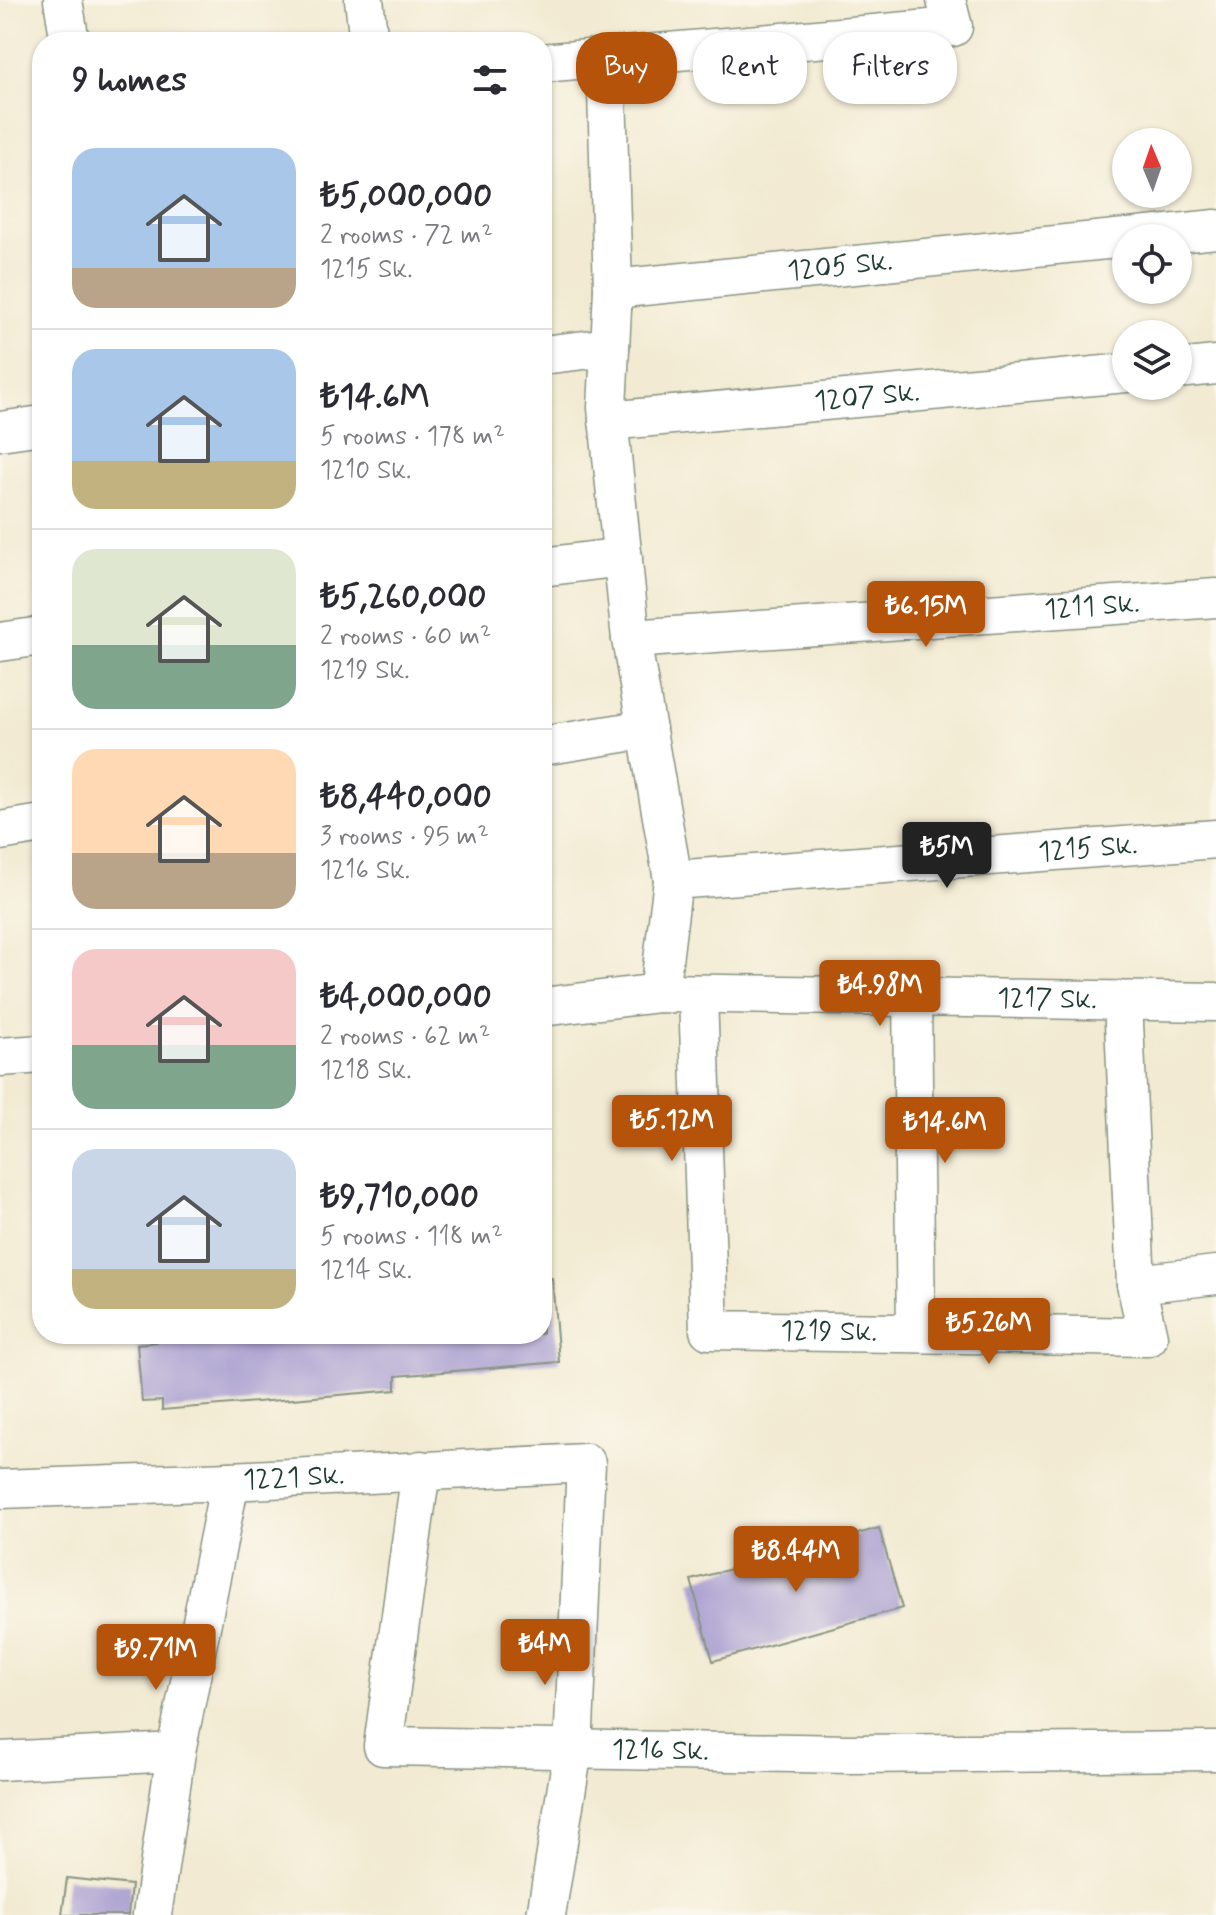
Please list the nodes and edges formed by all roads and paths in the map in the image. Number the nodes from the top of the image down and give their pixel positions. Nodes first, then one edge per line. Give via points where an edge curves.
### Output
1 (63, 0) edge
2 (364, 0) edge
3 (946, 0) edge
4 (68, 32) edge
5 (368, 32) edge
6 (677, 52) edge
7 (576, 60) edge
8 (552, 62) edge
9 (607, 104) edge
10 (1216, 229) edge
11 (1192, 231) edge
12 (1112, 240) edge
13 (613, 289) junction
14 (610, 347) junction
15 (552, 354) edge
16 (1216, 365) edge
17 (1192, 368) edge
18 (1112, 374) edge
19 (608, 421) junction
20 (32, 426) edge
21 (0, 431) edge
22 (623, 557) junction
23 (552, 566) edge
24 (1216, 598) edge
25 (32, 637) edge
26 (631, 639) junction
27 (0, 642) edge
28 (647, 729) junction
29 (552, 744) edge
30 (32, 826) edge
31 (0, 831) edge
32 (1216, 839) edge
33 (673, 880) junction
34 (659, 993) junction
35 (698, 994) junction
36 (912, 997) junction
37 (1123, 1001) junction
38 (1216, 1002) edge
39 (552, 1006) edge
40 (32, 1055) edge
41 (0, 1057) edge
42 (1216, 1275) edge
43 (1136, 1284) junction
44 (916, 1333) junction
45 (421, 1470) junction
46 (230, 1481) junction
47 (0, 1489) edge
48 (573, 1750) junction
49 (1216, 1751) edge
50 (176, 1752) junction
51 (0, 1761) edge
52 (152, 1915) edge
53 (546, 1915) edge

1 - 4 street
2 - 5 street
3 - 6 street via 953,27
7 - 8 street
9 - 13 street
10 - 11 street, 1205 Sk.
12 - 13 street, 1205 Sk.
13 - 14 street
14 - 15 street
14 - 19 street
16 - 17 street
18 - 19 street, 1207 Sk.
19 - 22 street
20 - 21 street
22 - 23 street
22 - 26 street
24 - 26 street, 1211 Sk.
25 - 27 street
26 - 28 street
28 - 29 street
28 - 33 street
30 - 31 street
32 - 33 street, 1215 Sk.
33 - 34 street
34 - 35 street, 1217 Sk.
34 - 39 street, 1217 Sk.
35 - 36 street, 1217 Sk.
35 - 44 street, 1219 Sk. via 709,1330
36 - 37 street, 1217 Sk.
36 - 44 street
37 - 38 street, 1217 Sk.
37 - 43 street
40 - 41 street
42 - 43 street
43 - 44 street, 1219 Sk. via 1148,1337
45 - 46 street, 1221 Sk.
45 - 48 street, 1221 Sk. via 586,1463
45 - 48 street, 1216 Sk. via 383,1746
46 - 47 street, 1221 Sk.
46 - 50 street
48 - 49 street, 1216 Sk.
48 - 53 street
50 - 51 street
50 - 52 street

